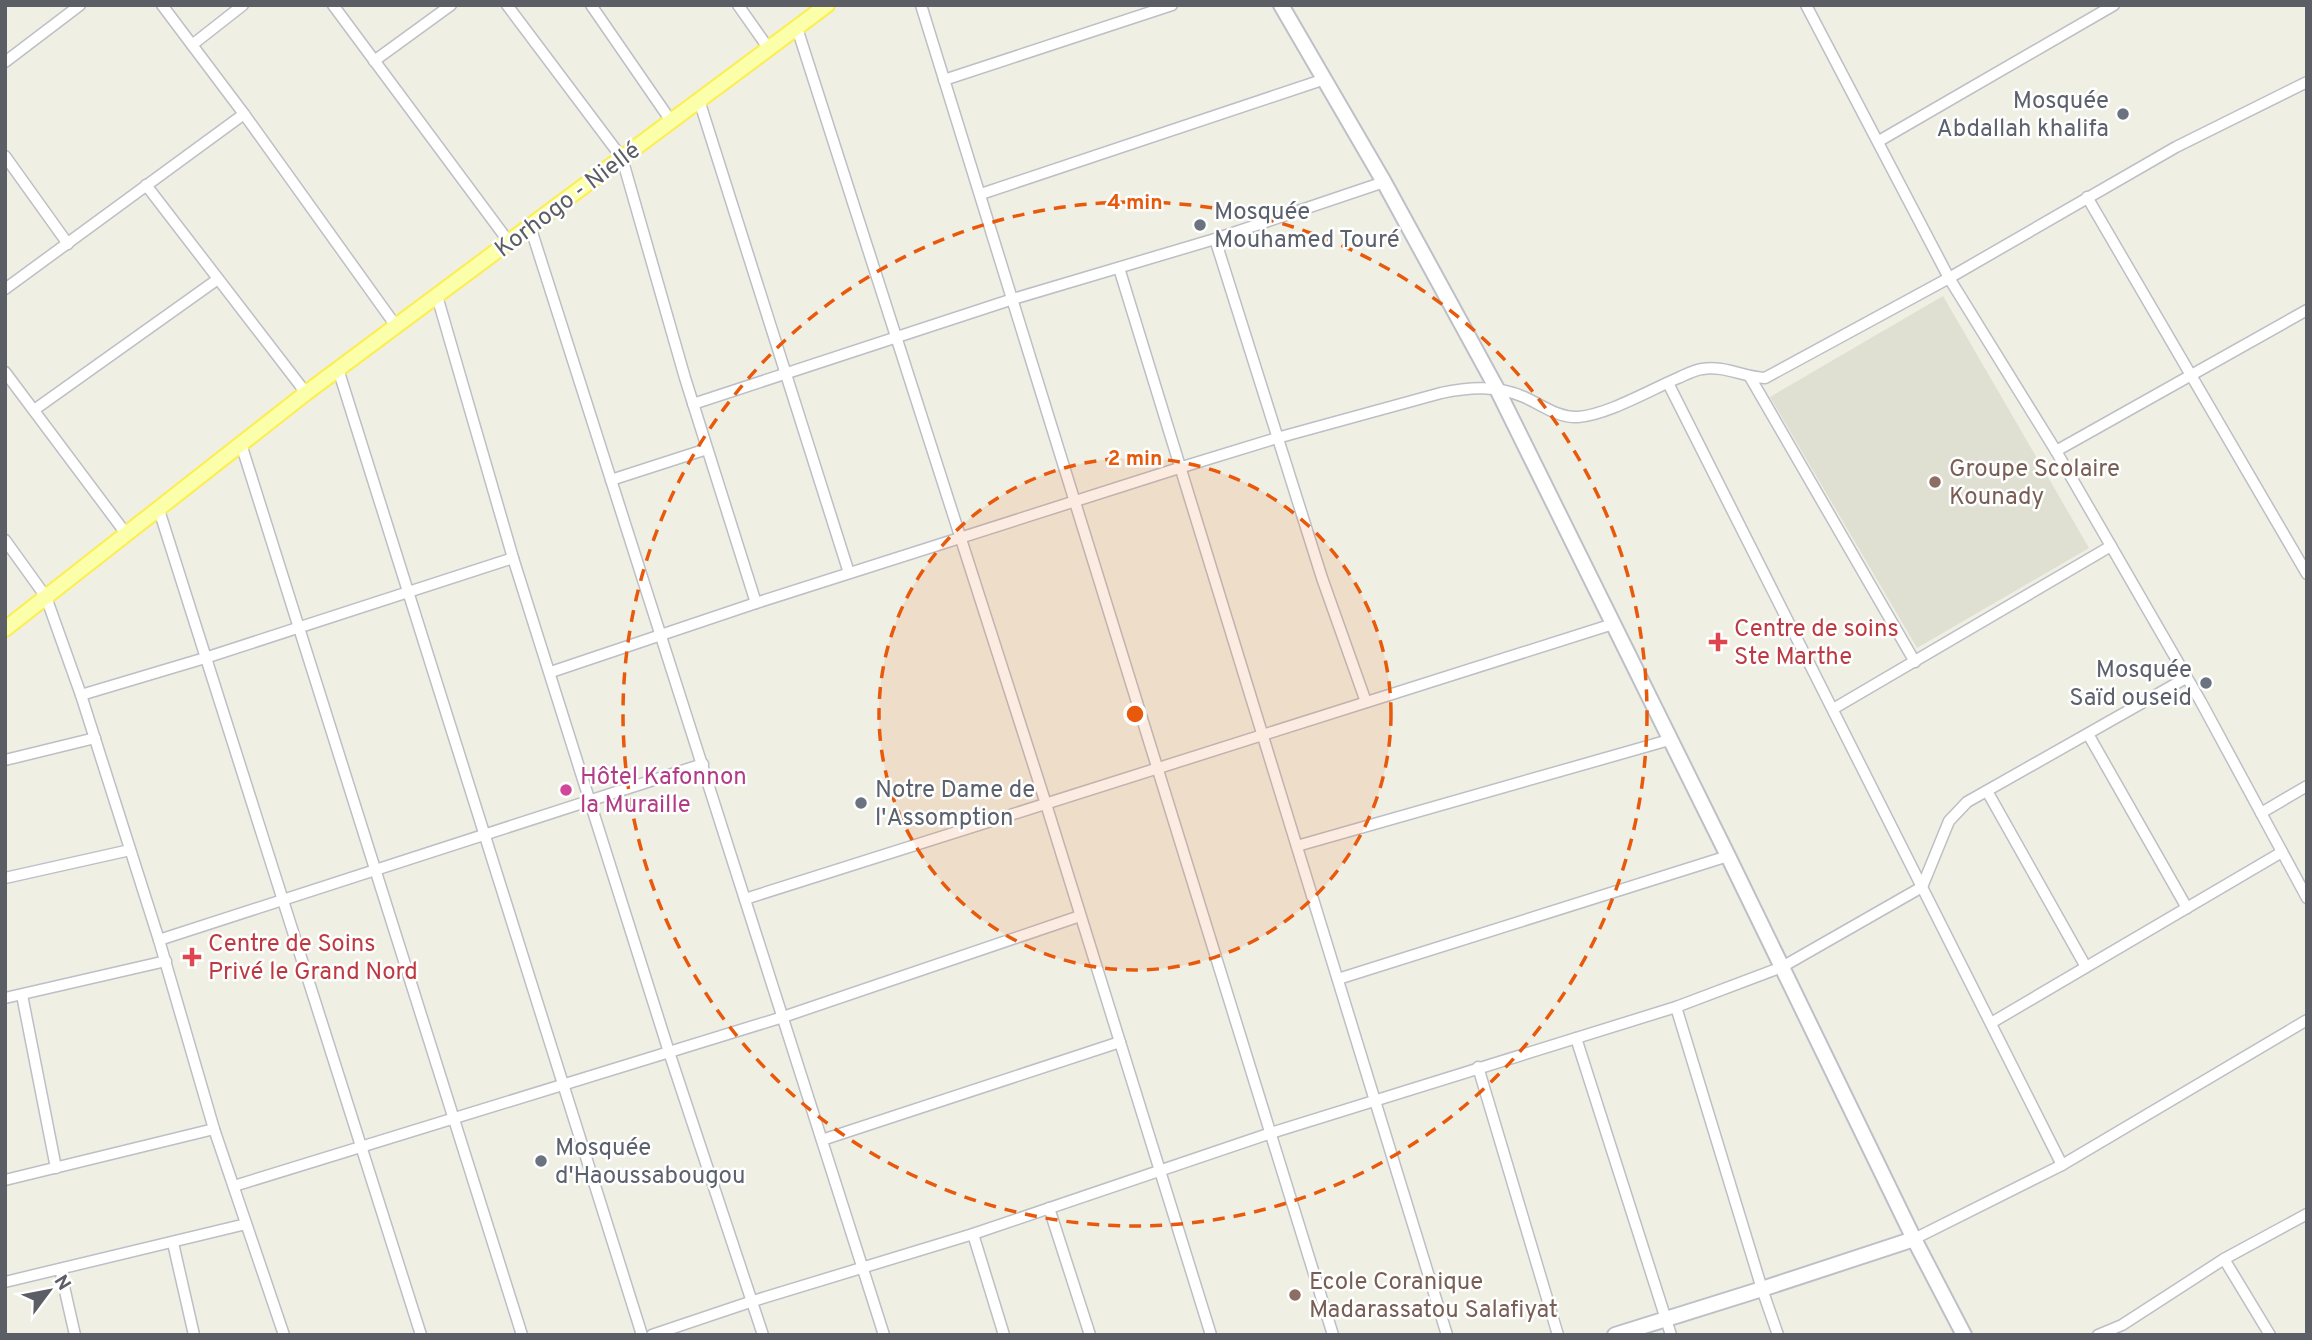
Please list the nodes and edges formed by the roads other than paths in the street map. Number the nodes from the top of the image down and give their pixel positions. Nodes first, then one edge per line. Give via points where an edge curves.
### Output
1 (80, 5) edge
2 (162, 5) edge
3 (243, 5) edge
4 (333, 5) edge
5 (451, 5) edge
6 (507, 5) edge
7 (591, 5) edge
8 (738, 5) edge
9 (827, 5) edge
10 (921, 5) edge
11 (1172, 5) edge
12 (1281, 5) edge
13 (2114, 5) edge
14 (1809, 6) edge
15 (797, 27) junction
16 (192, 46) junction
17 (769, 49) junction
18 (374, 61) junction
19 (5, 62) edge
20 (1325, 79) junction
21 (944, 80) junction
22 (2307, 82) edge
23 (699, 100) junction
24 (244, 114) junction
25 (671, 121) junction
26 (1879, 141) junction
27 (5, 156) edge
28 (622, 158) junction
29 (1384, 183) junction
30 (146, 185) junction
31 (981, 194) junction
32 (2087, 197) junction
33 (530, 226) junction
34 (1215, 239) junction
35 (509, 242) junction
36 (68, 244) junction
37 (1119, 268) junction
38 (1949, 278) junction
39 (219, 279) junction
40 (5, 289) edge
41 (437, 296) junction
42 (1013, 299) junction
43 (2307, 310) edge
44 (396, 326) junction
45 (897, 337) junction
46 (338, 369) junction
47 (5, 372) edge
48 (2190, 374) junction
49 (786, 375) junction
50 (1750, 377) junction
51 (1668, 383) junction
52 (1497, 389) junction
53 (306, 393) junction
54 (693, 404) junction
55 (34, 410) junction
56 (1277, 438) junction
57 (241, 444) junction
58 (707, 449) junction
59 (2056, 451) junction
60 (1179, 468) junction
61 (611, 480) junction
62 (1076, 501) junction
63 (159, 510) junction
64 (127, 535) junction
65 (961, 537) junction
66 (5, 540) edge
67 (2111, 546) junction
68 (513, 558) junction
69 (849, 573) junction
70 (2307, 574) edge
71 (409, 593) junction
72 (46, 597) junction
73 (756, 603) junction
74 (1613, 624) junction
75 (299, 627) junction
76 (5, 629) edge
77 (661, 635) junction
78 (205, 658) junction
79 (1915, 662) junction
80 (551, 672) junction
81 (2186, 678) junction
82 (81, 695) junction
83 (1366, 702) junction
84 (1833, 709) junction
85 (2088, 734) junction
86 (1263, 735) junction
87 (95, 738) junction
88 (1669, 740) junction
89 (5, 760) edge
90 (703, 764) junction
91 (1158, 769) junction
92 (2307, 786) edge
93 (1987, 791) junction
94 (591, 801) junction
95 (1046, 804) junction
96 (2261, 813) junction
97 (486, 835) junction
98 (1297, 846) junction
99 (130, 850) junction
100 (2282, 852) junction
101 (1728, 856) junction
102 (376, 869) junction
103 (5, 878) edge
104 (1922, 887) junction
105 (2307, 898) edge
106 (745, 899) junction
107 (282, 901) junction
108 (2187, 908) junction
109 (1080, 916) junction
110 (159, 940) junction
111 (166, 961) junction
112 (1782, 967) junction
113 (2086, 967) junction
114 (1338, 979) junction
115 (22, 995) junction
116 (5, 998) edge
117 (1676, 1007) junction
118 (783, 1017) junction
119 (2307, 1020) edge
120 (1991, 1023) junction
121 (1576, 1038) junction
122 (1120, 1042) junction
123 (669, 1052) junction
124 (1478, 1068) junction
125 (564, 1084) junction
126 (1376, 1101) junction
127 (454, 1117) junction
128 (215, 1129) junction
129 (1271, 1133) junction
130 (822, 1140) junction
131 (361, 1147) junction
132 (2062, 1166) junction
133 (55, 1168) junction
134 (1161, 1172) junction
135 (5, 1180) edge
136 (234, 1186) junction
137 (1049, 1209) junction
138 (2307, 1214) edge
139 (246, 1224) junction
140 (973, 1234) junction
141 (1914, 1239) junction
142 (173, 1243) junction
143 (2224, 1259) junction
144 (863, 1267) junction
145 (60, 1269) junction
146 (5, 1282) edge
147 (1762, 1289) junction
148 (753, 1301) junction
149 (1666, 1319) junction
150 (2125, 1330) edge
151 (75, 1335) edge
152 (194, 1335) edge
153 (284, 1335) edge
154 (421, 1335) edge
155 (522, 1335) edge
156 (642, 1335) edge
157 (652, 1335) edge
158 (763, 1335) edge
159 (884, 1335) edge
160 (1004, 1335) edge
161 (1090, 1335) edge
162 (1212, 1335) edge
163 (1333, 1335) edge
164 (1447, 1335) edge
165 (1558, 1335) edge
166 (1615, 1335) edge
167 (1671, 1335) edge
168 (1778, 1335) edge
169 (1964, 1335) edge
170 (2098, 1335) edge
171 (2270, 1335) edge

1 - 19 street
2 - 16 street
3 - 16 street
4 - 18 street
5 - 18 street
6 - 28 street
7 - 25 street
8 - 17 street
9 - 15 main road, Korhogo - Niellé
10 - 21 street
11 - 21 street
12 - 20 street
13 - 26 street
14 - 26 street
15 - 17 main road, Korhogo - Niellé
15 - 45 street
16 - 24 street
17 - 23 main road, Korhogo - Niellé
18 - 35 street
20 - 29 street
20 - 31 street
21 - 31 street
22 - 32 street
23 - 25 main road, Korhogo - Niellé
23 - 49 street
24 - 30 street
24 - 44 street
25 - 28 main road, Korhogo - Niellé
26 - 38 street
27 - 36 street
28 - 33 main road, Korhogo - Niellé
28 - 54 street
29 - 34 street
29 - 52 street
30 - 36 street
30 - 39 street
31 - 42 street
32 - 38 street
32 - 48 street
33 - 35 main road, Korhogo - Niellé
33 - 61 street
34 - 37 street
34 - 56 street
35 - 41 main road, Korhogo - Niellé
36 - 40 street
37 - 42 street
37 - 60 street
38 - 50 street via 1765,378
38 - 59 street
39 - 53 street
39 - 55 street
41 - 44 main road, Korhogo - Niellé
41 - 68 street
42 - 45 street
42 - 62 street
43 - 48 street
44 - 46 main road, Korhogo - Niellé
45 - 49 street
45 - 65 street
46 - 53 main road, Korhogo - Niellé
46 - 71 street
47 - 55 street
48 - 59 street
48 - 70 street
49 - 54 street
49 - 69 street
50 - 51 street via 1710,368
50 - 79 street
51 - 52 street via 1577,417 1556,414 1523,396
51 - 84 street
52 - 56 street via 1468,387
52 - 74 street
53 - 57 main road, Korhogo - Niellé
54 - 58 street
55 - 64 street
56 - 60 street
56 - 83 street
57 - 63 main road, Korhogo - Niellé
57 - 75 street
58 - 61 street
58 - 73 street
59 - 67 street
60 - 62 street
60 - 86 street
61 - 77 street
62 - 65 street
62 - 91 street
63 - 64 main road, Korhogo - Niellé
63 - 78 street
64 - 72 main road, Korhogo - Niellé
65 - 69 street
65 - 95 street
66 - 72 street
67 - 79 street
67 - 81 street
68 - 71 street
68 - 80 street
69 - 73 street
71 - 75 street
71 - 97 street
72 - 76 main road, Korhogo - Niellé
72 - 82 street
73 - 77 street
74 - 83 street
74 - 88 street
75 - 78 street
75 - 102 street
77 - 80 street
77 - 90 street
78 - 82 street
78 - 107 street
79 - 84 street
80 - 94 street
81 - 85 street
81 - 96 street
82 - 87 street
83 - 86 street
84 - 104 street
85 - 93 street
85 - 108 street
86 - 91 street
86 - 98 street
87 - 89 street
87 - 99 street
88 - 98 street
88 - 101 street
90 - 94 street
90 - 106 street
91 - 95 street
91 - 129 street
92 - 96 street
93 - 104 street via 1949,821
93 - 113 street
94 - 97 street
94 - 123 street
95 - 106 street
95 - 109 street
96 - 100 street
97 - 102 street
97 - 125 street
98 - 114 street
99 - 103 street
99 - 110 street
100 - 105 street
100 - 108 street
101 - 112 street
101 - 114 street
102 - 107 street
102 - 127 street
104 - 112 street
104 - 120 street
106 - 118 street
107 - 110 street
107 - 131 street
108 - 113 street
109 - 118 street
109 - 122 street
110 - 111 street
111 - 115 street
111 - 128 street
112 - 117 street
112 - 141 street
113 - 120 street
114 - 126 street
115 - 116 street
115 - 133 street
117 - 121 street
117 - 147 street
118 - 123 street
118 - 130 street
119 - 132 street
120 - 132 street
121 - 124 street
121 - 149 street
122 - 130 street
122 - 134 street
123 - 125 street
123 - 148 street
124 - 126 street
124 - 165 street
125 - 127 street
125 - 156 street
126 - 129 street
126 - 164 street
127 - 131 street
127 - 155 street
128 - 133 street
128 - 136 street
129 - 134 street
129 - 163 street
130 - 144 street
131 - 136 street
131 - 154 street
132 - 141 street
133 - 135 street
134 - 137 street
134 - 162 street
136 - 139 street
137 - 140 street
137 - 161 street
138 - 143 street
139 - 142 street
139 - 153 street
140 - 144 street
140 - 160 street
141 - 147 street
141 - 169 street
142 - 145 street
142 - 152 street
143 - 150 street
143 - 171 street
144 - 148 street
144 - 159 street
145 - 146 street
145 - 151 street
147 - 149 street
147 - 168 street
148 - 157 street
148 - 158 street
149 - 166 street
149 - 167 street
150 - 170 street

